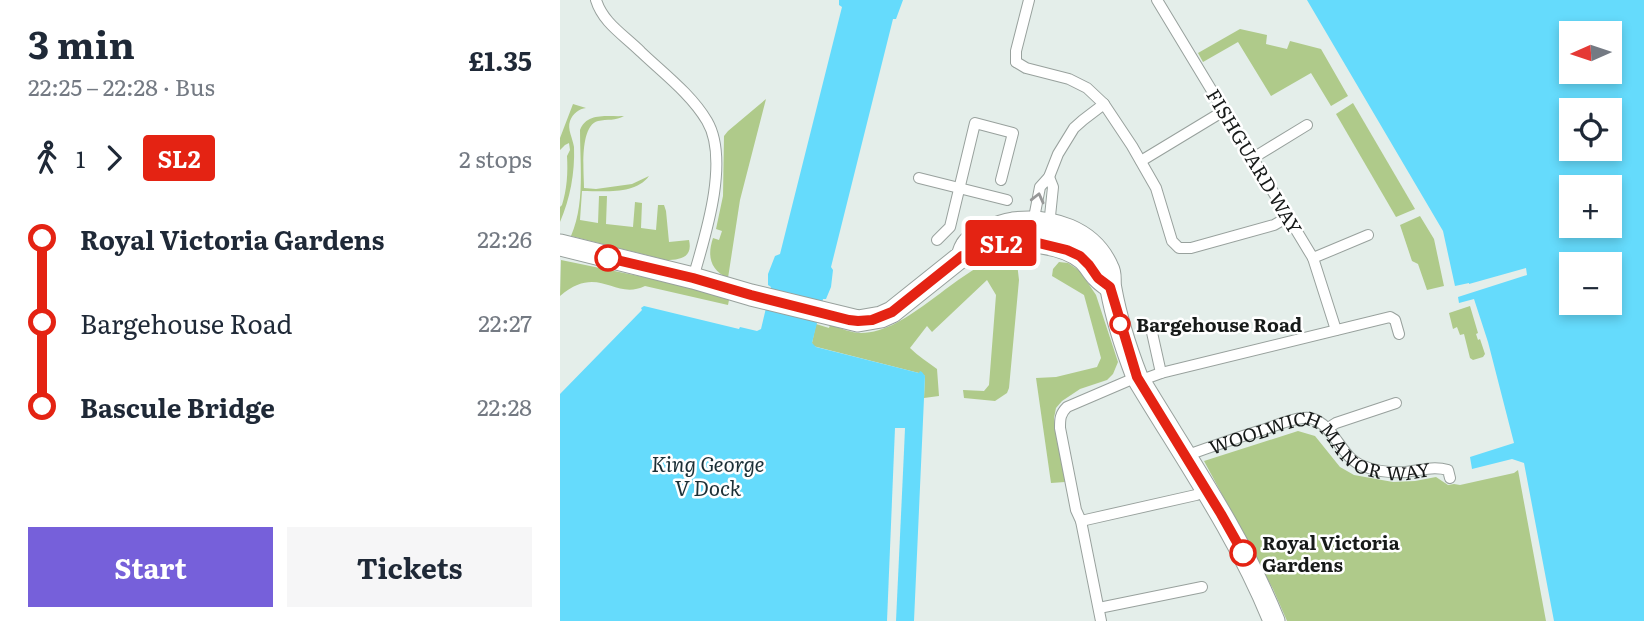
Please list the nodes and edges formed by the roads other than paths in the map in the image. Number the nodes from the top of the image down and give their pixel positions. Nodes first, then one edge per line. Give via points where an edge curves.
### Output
1 (596, 0) edge
2 (1029, 0) edge
3 (1157, 0) edge
4 (1104, 104) junction
5 (1226, 114) junction
6 (1307, 125) dead end
7 (1253, 158) junction
8 (1141, 161) junction
9 (1049, 177) junction
10 (919, 178) dead end
11 (1002, 180) dead end
12 (960, 188) junction
13 (1006, 200) dead end
14 (1288, 217) junction
15 (1040, 233) junction
16 (1368, 235) dead end
17 (937, 240) dead end
18 (568, 248) edge
19 (1313, 258) junction
20 (693, 278) junction
21 (1408, 317) dead end
22 (1395, 320) junction
23 (1151, 328) dead end
24 (1336, 330) junction
25 (1399, 334) dead end
26 (1161, 373) junction
27 (1138, 379) junction
28 (1396, 403) dead end
29 (1328, 428) junction
30 (1185, 456) junction
31 (1450, 478) dead end
32 (1207, 491) junction
33 (1081, 521) junction
34 (1202, 587) dead end
35 (1098, 608) junction
36 (1101, 621) edge
37 (1274, 621) edge

1 - 20 street via 604,18 688,96 711,128 716,181
2 - 4 street via 1016,64 1069,79
3 - 5 street, FISHGUARD WAY
4 - 8 street
4 - 9 street via 1074,128
5 - 7 street, FISHGUARD WAY
5 - 8 street
6 - 7 street
7 - 14 street, FISHGUARD WAY
8 - 14 street via 1156,188 1172,241 1179,248 1274,225
9 - 15 street via 1053,187
15 -> 9 street via 1040,187
10 - 12 street
11 - 12 street via 1013,132 975,123
12 - 13 street
12 - 17 street via 950,227
14 - 19 street, FISHGUARD WAY
15 - 20 highway via 1001,226 984,233 900,306 872,320 839,318
15 - 27 highway via 1072,230 1102,256
16 - 19 street
18 - 20 highway
19 - 24 street, FISHGUARD WAY
21 - 22 street
22 - 24 street via 1390,317
22 - 25 street
23 - 26 street
24 - 26 street
26 - 27 street
27 - 30 highway
27 - 33 street via 1062,412 1060,428
28 - 29 street
29 - 30 street, WOOLWICH MANOR WAY via 1313,418 1300,418
29 - 31 street, WOOLWICH MANOR WAY via 1345,453 1364,466 1393,472 1438,467 1448,470
30 - 32 highway
32 - 33 street
32 - 37 highway via 1243,553
33 - 35 street
34 - 35 street
35 - 36 street

